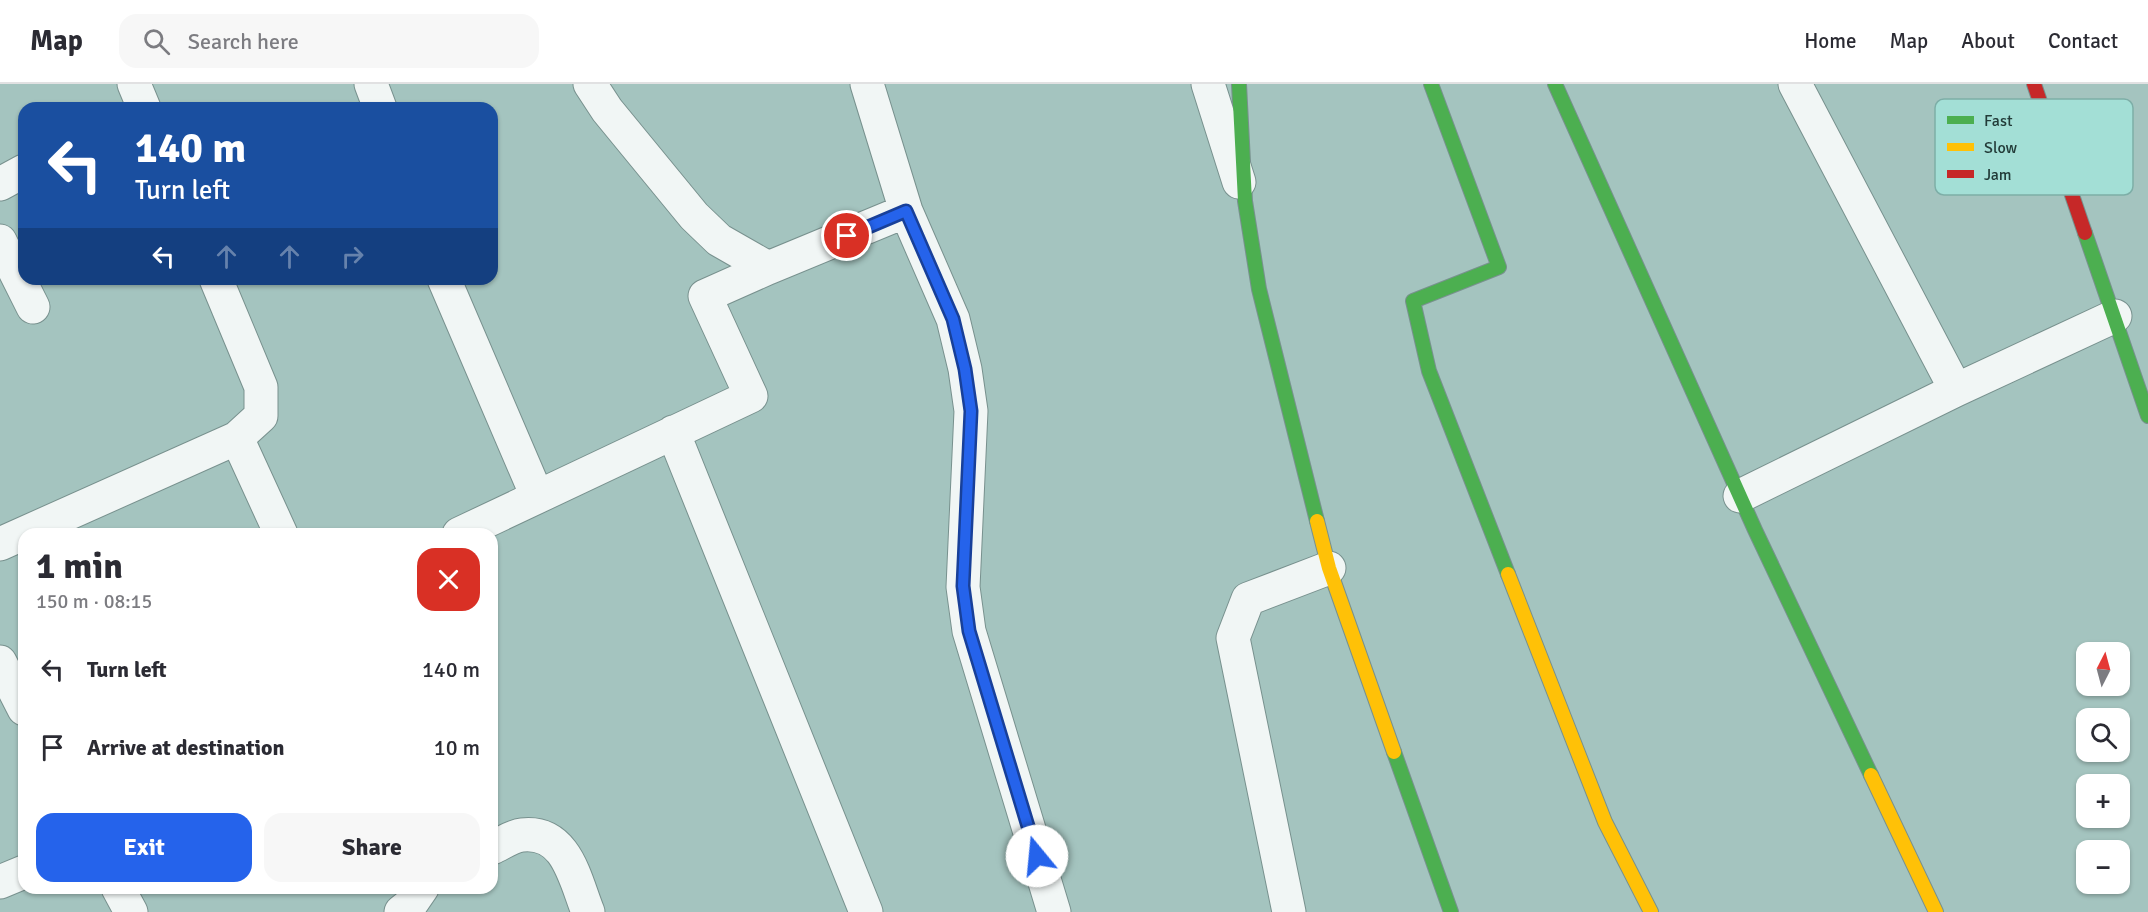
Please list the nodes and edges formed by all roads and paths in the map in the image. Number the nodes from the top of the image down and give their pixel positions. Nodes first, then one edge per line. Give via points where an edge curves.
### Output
1 (371, 84) edge
2 (590, 84) edge
3 (867, 84) edge
4 (1208, 84) edge
5 (1239, 84) edge
6 (1555, 84) edge
7 (1795, 84) edge
8 (2034, 84) edge
9 (1433, 85) edge
10 (2039, 99) edge
11 (378, 102) edge
12 (18, 174) edge
13 (0, 184) edge
14 (2073, 195) edge
15 (1245, 201) junction
16 (906, 211) junction
17 (0, 241) edge
18 (768, 268) junction
19 (18, 278) edge
20 (22, 285) edge
21 (218, 285) edge
22 (447, 285) edge
23 (33, 308) dead end
24 (2115, 316) junction
25 (1956, 390) junction
26 (2148, 416) edge
27 (673, 432) junction
28 (237, 438) junction
29 (537, 496) junction
30 (1740, 496) junction
31 (36, 528) edge
32 (278, 528) edge
33 (471, 528) edge
34 (18, 536) edge
35 (0, 544) edge
36 (1329, 568) junction
37 (0, 662) edge
38 (18, 697) edge
39 (498, 845) edge
40 (18, 874) edge
41 (0, 882) edge
42 (121, 894) edge
43 (419, 894) edge
44 (427, 894) edge
45 (131, 912) edge
46 (401, 912) edge
47 (435, 912) edge
48 (588, 912) edge
49 (867, 912) edge
50 (1054, 912) edge
51 (1289, 912) edge
52 (1451, 912) edge
53 (1651, 912) edge
54 (1936, 912) edge

1 - 11 street
2 - 18 street via 694,216 719,240
3 - 16 street
4 - 15 street
5 - 15 street
6 - 30 street
7 - 25 street
8 - 10 street
9 - 53 street via 1499,267 1413,300 1429,371 1605,822
12 - 13 street
14 - 24 street
15 - 36 street via 1259,289
16 - 18 street
16 - 50 street via 953,319 965,369 971,411 963,586 969,631
17 - 19 street
18 - 27 street via 705,296 751,396
20 - 23 street
21 - 28 street via 261,387 261,416
22 - 29 street
24 - 25 street
24 - 26 street
25 - 30 street
27 - 29 street
27 - 49 street
28 - 31 street
28 - 32 street
29 - 33 street
30 - 54 street
34 - 35 street
36 - 51 street via 1248,599 1233,638
36 - 52 street
37 - 38 street
39 - 48 street via 521,835 546,838 564,851
40 - 41 street
42 - 45 street
43 - 46 street
44 - 47 street

